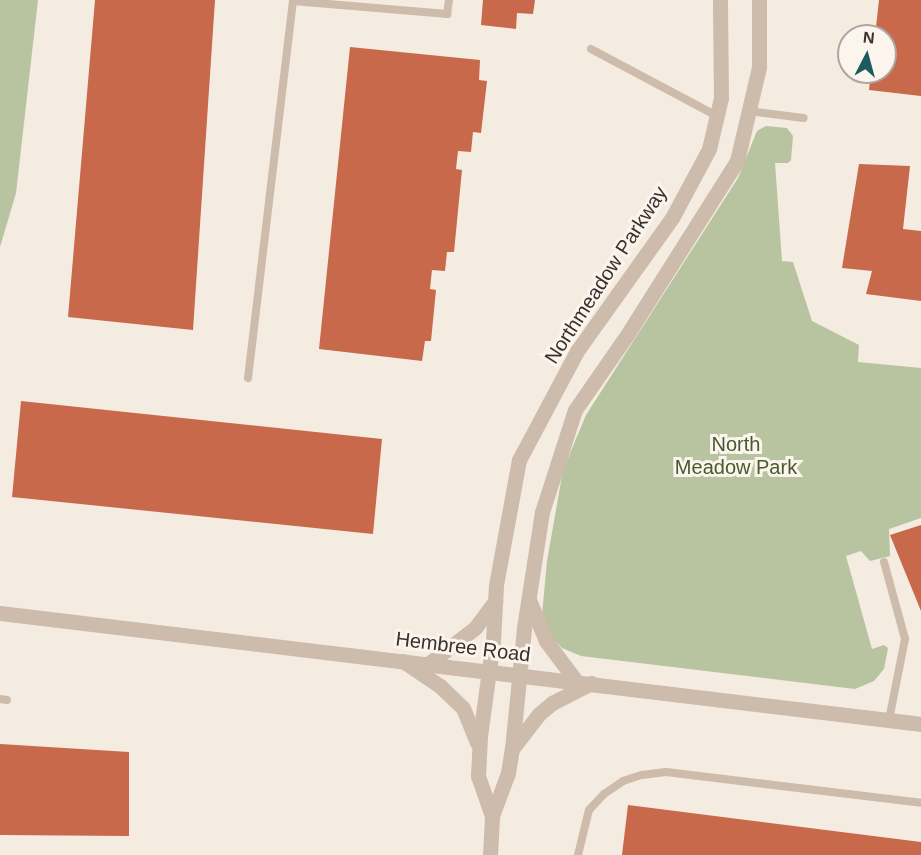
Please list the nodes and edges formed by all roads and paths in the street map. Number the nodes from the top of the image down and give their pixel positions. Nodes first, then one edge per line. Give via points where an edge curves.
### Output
1 (293, 0) edge
2 (449, 0) edge
3 (720, 0) edge
4 (759, 0) edge
5 (591, 49) dead end
6 (749, 111) junction
7 (717, 116) junction
8 (804, 118) dead end
9 (249, 378) dead end
10 (884, 562) dead end
11 (495, 601) junction
12 (530, 602) junction
13 (0, 613) edge
14 (403, 661) junction
15 (428, 664) junction
16 (489, 673) junction
17 (519, 675) junction
18 (583, 682) junction
19 (889, 720) junction
20 (921, 724) edge
21 (480, 748) junction
22 (512, 749) junction
23 (921, 802) edge
24 (492, 816) junction
25 (490, 855) edge
26 (578, 855) edge

1 - 2 lane via 447,14
1 - 9 lane
3 - 7 street, Northmeadow Parkway via 721,98
4 - 6 street, Northmeadow Parkway via 759,67
5 - 7 lane
6 - 8 lane
6 - 12 street, Northmeadow Parkway via 737,161 575,410 542,512
7 - 11 street, Northmeadow Parkway via 709,149 672,218 578,351 519,460
10 - 19 lane via 905,639
11 - 15 street via 476,628
11 - 16 street, Northmeadow Parkway
12 - 17 street, Northmeadow Parkway
12 - 18 street via 546,641
13 - 14 street, Hembree Road
14 - 15 street, Hembree Road
14 - 21 street via 441,686 463,708
15 - 16 street, Hembree Road
16 - 17 street, Hembree Road
16 - 21 street, Northmeadow Parkway
17 - 18 street, Hembree Road
17 - 22 street, Northmeadow Parkway
18 - 19 street, Hembree Road
18 - 22 street via 545,709
19 - 20 street, Hembree Road
21 - 24 street, Northmeadow Parkway via 478,776
22 - 24 street, Northmeadow Parkway via 508,773
23 - 26 lane via 666,772 642,775 623,781 588,810
24 - 25 street, Northmeadow Parkway

